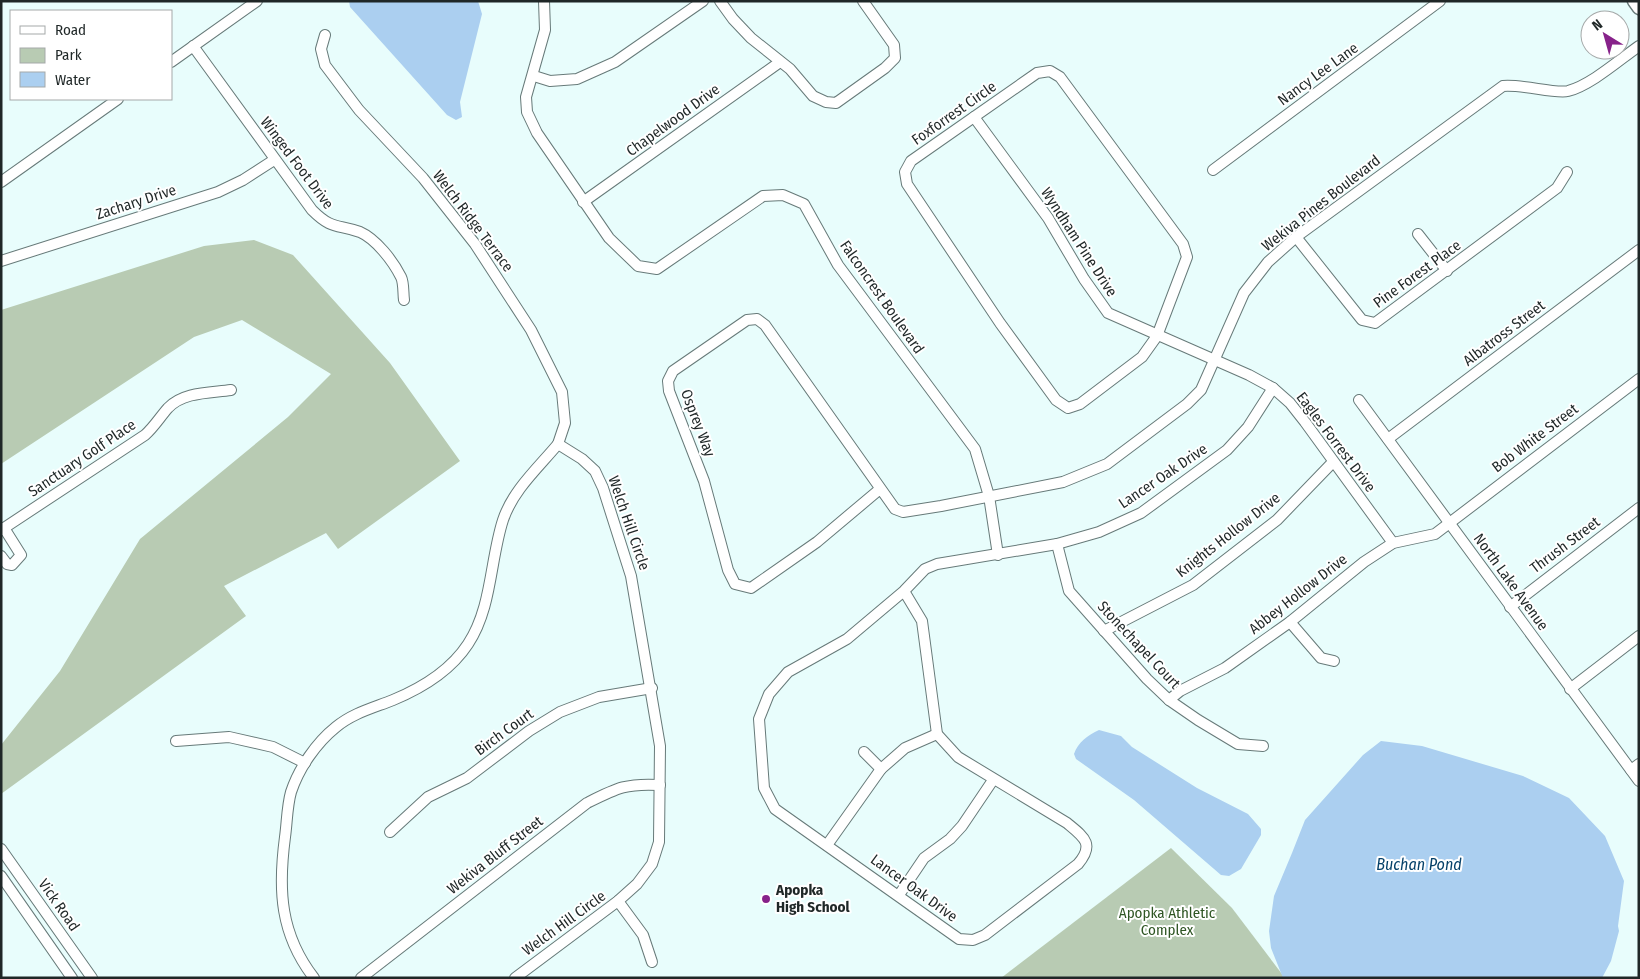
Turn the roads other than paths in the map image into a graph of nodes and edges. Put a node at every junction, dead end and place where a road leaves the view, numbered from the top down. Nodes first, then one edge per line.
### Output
1 (257, 1) edge
2 (544, 1) edge
3 (703, 1) edge
4 (720, 1) edge
5 (863, 1) edge
6 (1440, 1) edge
7 (1634, 1) edge
8 (1639, 8) edge
9 (325, 35) dead end
10 (193, 46) junction
11 (1639, 46) edge
12 (172, 61) edge
13 (780, 62) junction
14 (534, 76) junction
15 (117, 100) edge
16 (974, 117) junction
17 (274, 160) junction
18 (1213, 170) dead end
19 (1567, 172) dead end
20 (1, 182) edge
21 (583, 202) junction
22 (1418, 234) dead end
23 (1296, 237) junction
24 (1639, 250) edge
25 (1, 261) edge
26 (1447, 271) junction
27 (404, 300) dead end
28 (1157, 336) junction
29 (1215, 361) junction
30 (1639, 379) edge
31 (1273, 388) junction
32 (231, 390) dead end
33 (1359, 400) dead end
34 (1388, 439) junction
35 (558, 444) junction
36 (1333, 462) junction
37 (880, 489) junction
38 (989, 496) junction
39 (941, 506) joint
40 (1639, 508) edge
41 (1449, 522) junction
42 (3, 529) edge
43 (1393, 543) junction
44 (1057, 544) junction
45 (998, 555) junction
46 (1, 556) edge
47 (904, 591) junction
48 (1510, 606) junction
49 (1290, 622) junction
50 (1104, 631) junction
51 (1639, 636) edge
52 (1334, 661) dead end
53 (652, 688) junction
54 (1570, 689) junction
55 (1169, 700) junction
56 (937, 734) junction
57 (176, 740) dead end
58 (1263, 746) dead end
59 (864, 752) dead end
60 (305, 763) junction
61 (1635, 767) edge
62 (881, 768) junction
63 (993, 780) junction
64 (1639, 781) edge
65 (660, 785) junction
66 (390, 832) dead end
67 (827, 845) junction
68 (1, 849) edge
69 (1, 876) edge
70 (899, 895) junction
71 (618, 901) junction
72 (652, 962) dead end
73 (72, 978) edge
74 (92, 978) edge
75 (314, 978) edge
76 (361, 978) edge
77 (515, 978) edge

1 - 10 street
2 - 14 street, Falconcrest Boulevard
3 - 14 street
4 - 13 street
5 - 13 street
6 - 18 street, Nancy Lee Lane
7 - 8 main road
9 - 35 street, Welch Ridge Terrace
10 - 12 street
10 - 17 street, Winged Foot Drive
11 - 23 street, Wekiva Pines Boulevard
13 - 21 street, Chapelwood Drive
14 - 21 street, Falconcrest Boulevard
15 - 20 street
16 - 28 street, Wyndham Pine Drive
16 - 28 street, Foxforrest Circle
16 - 28 street, Foxforrest Circle
17 - 25 street, Zachary Drive
17 - 27 street, Winged Foot Drive
19 - 26 street, Pine Forest Place
21 - 38 street, Falconcrest Boulevard
22 - 26 street
23 - 26 street, Pine Forest Place
23 - 29 street, Wekiva Pines Boulevard
24 - 34 street, Albatross Street
28 - 29 street, Wyndham Pine Drive
29 - 31 street, Eagles Forrest Drive
29 - 38 street, Wekiva Pines Boulevard
30 - 41 street, Bob White Street
31 - 36 street, Eagles Forrest Drive
31 - 44 street, Lancer Oak Drive
32 - 42 street, Sanctuary Golf Place
33 - 34 street, North Lake Avenue
34 - 41 street, North Lake Avenue
35 - 53 street, Welch Hill Circle
35 - 60 street
36 - 43 street, Eagles Forrest Drive
36 - 50 street, Knights Hollow Drive
37 - 37 street, Osprey Way
37 - 39 street, Osprey Way
38 - 39 street, Wekiva Pines Boulevard
38 - 45 street, Falconcrest Boulevard
40 - 48 street, Thrush Street
41 - 43 street, Abbey Hollow Drive
41 - 48 street, North Lake Avenue
42 - 46 street
43 - 49 street, Abbey Hollow Drive
44 - 45 street, Lancer Oak Drive
44 - 50 street, Stonechapel Court
45 - 47 street, Lancer Oak Drive
47 - 56 street
47 - 67 street, Lancer Oak Drive
48 - 54 street, North Lake Avenue
49 - 52 street
49 - 55 street, Abbey Hollow Drive
50 - 55 street, Stonechapel Court
51 - 54 street
53 - 65 street, Welch Hill Circle
53 - 66 street, Birch Court
54 - 61 street, North Lake Avenue
55 - 58 street, Stonechapel Court
56 - 62 street
56 - 63 street, Lancer Oak Drive
57 - 60 street
59 - 62 street
60 - 75 street
61 - 64 street, North Lake Avenue
62 - 67 street
63 - 70 street
63 - 70 street, Lancer Oak Drive
65 - 71 street, Welch Hill Circle
65 - 76 street, Wekiva Bluff Street
67 - 70 street, Lancer Oak Drive
68 - 74 street, Vick Road
69 - 73 street, Vick Road
71 - 72 street
71 - 77 street, Welch Hill Circle

